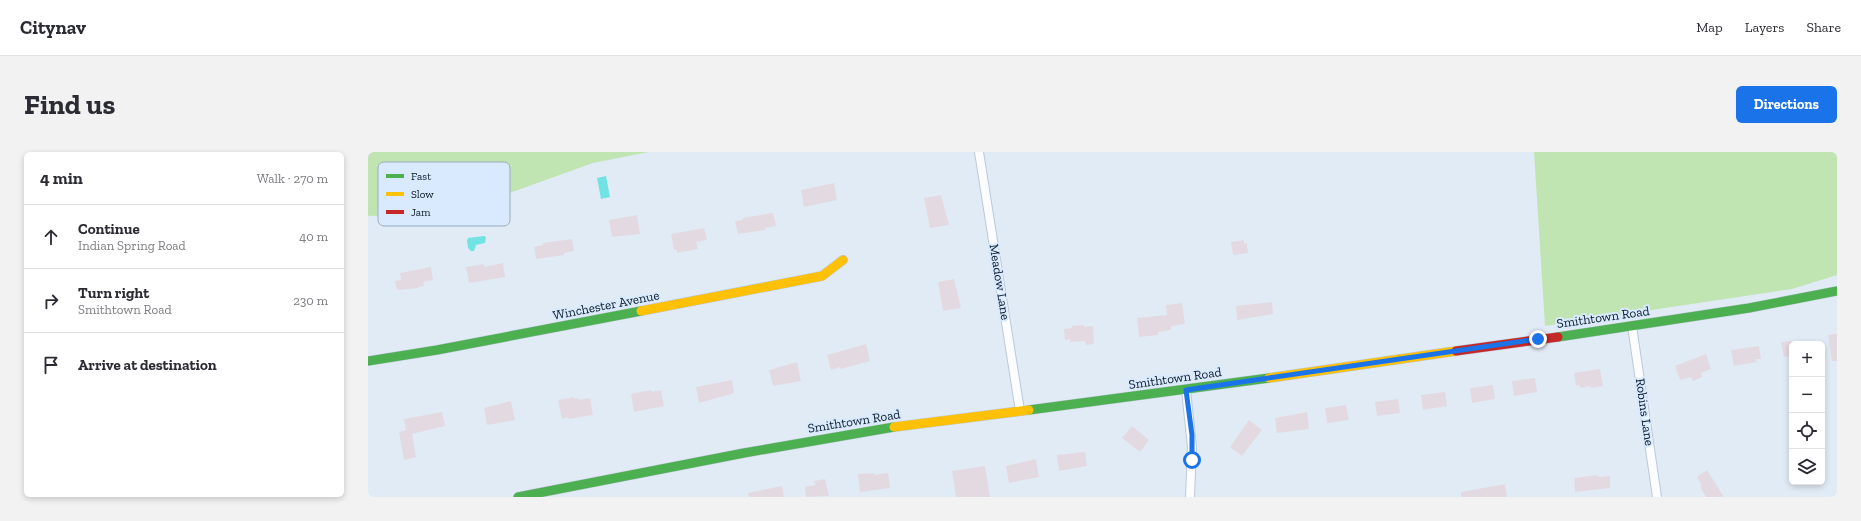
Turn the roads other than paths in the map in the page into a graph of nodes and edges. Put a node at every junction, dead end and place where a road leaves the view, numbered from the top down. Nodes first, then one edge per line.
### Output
1 (979, 152) edge
2 (843, 260) dead end
3 (1837, 291) edge
4 (1632, 326) junction
5 (368, 361) edge
6 (1186, 390) junction
7 (1020, 411) junction
8 (518, 497) edge
9 (1190, 497) edge
10 (1657, 497) edge

1 - 7 street, Meadow Lane
2 - 5 street, Winchester Avenue
3 - 4 street, Smithtown Road
4 - 6 street, Smithtown Road
4 - 10 street, Robins Lane
6 - 7 street, Smithtown Road
6 - 9 street
7 - 8 street, Smithtown Road

